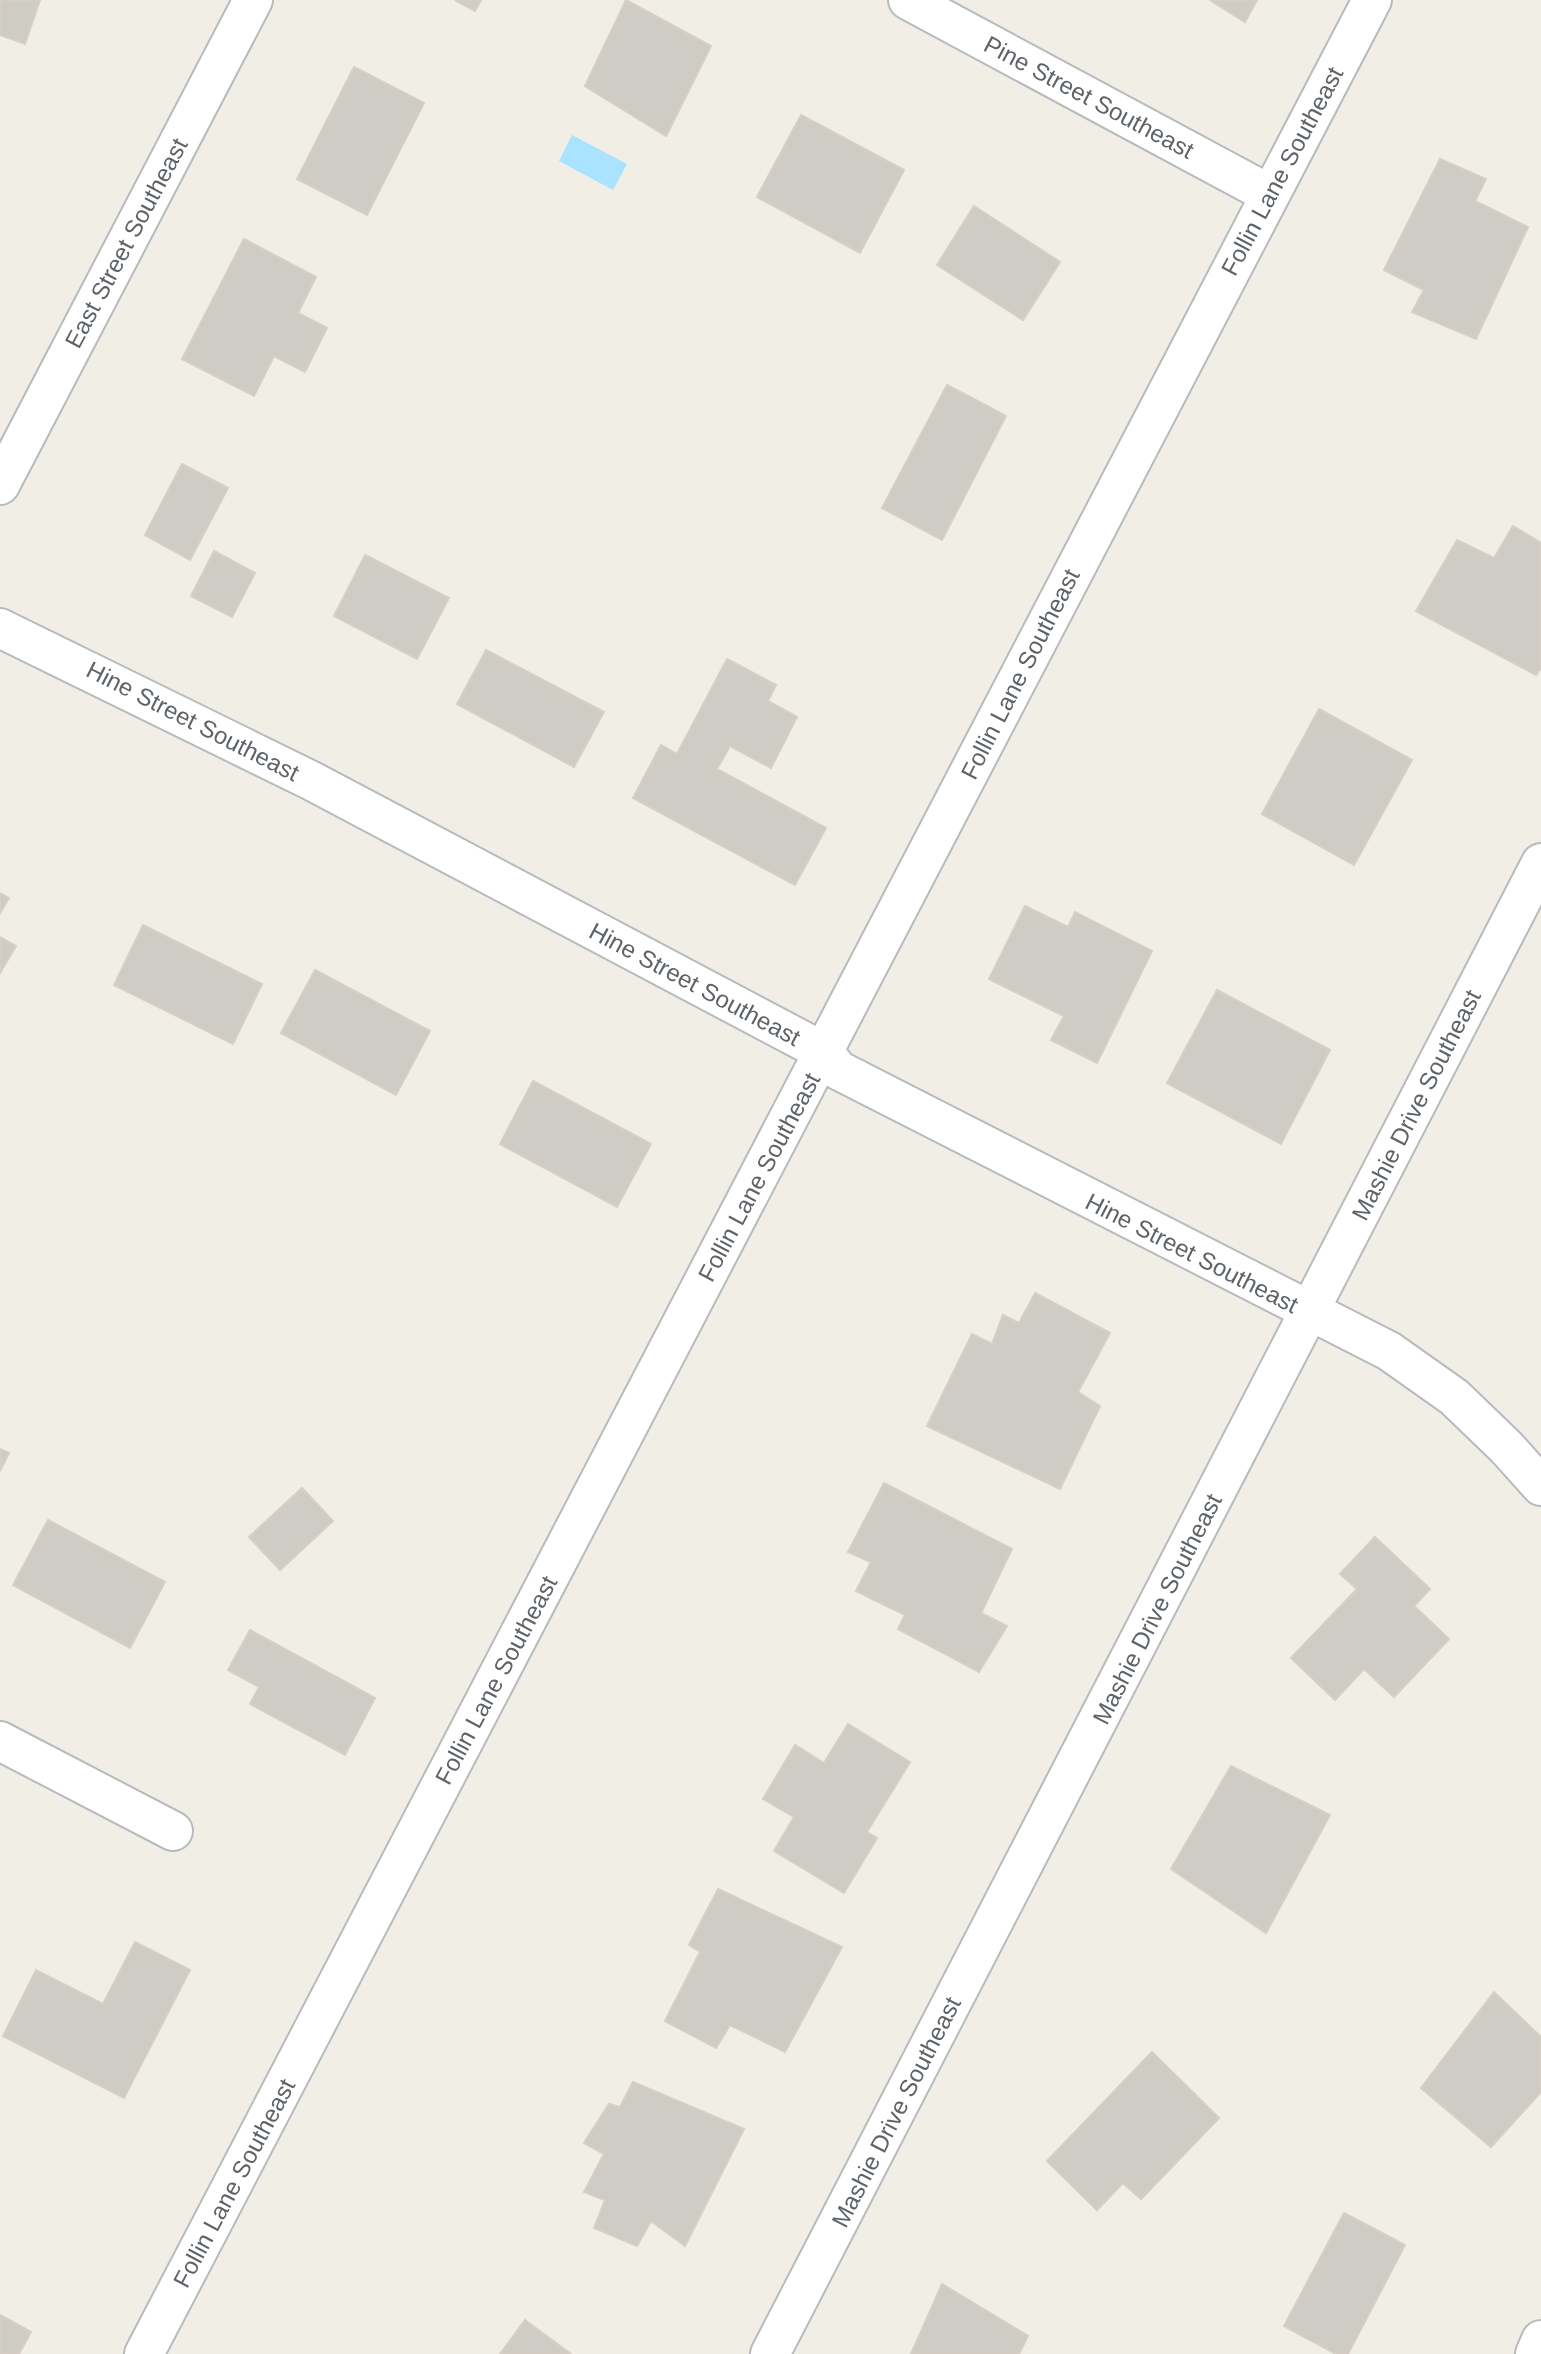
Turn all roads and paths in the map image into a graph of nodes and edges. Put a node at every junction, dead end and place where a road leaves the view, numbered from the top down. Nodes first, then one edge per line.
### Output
1 (253, 0) edge
2 (908, 0) edge
3 (1372, 0) edge
4 (1269, 194) junction
5 (0, 485) edge
6 (0, 628) edge
7 (1541, 863) edge
8 (824, 1052) junction
9 (1311, 1314) junction
10 (1541, 1486) edge
11 (0, 1741) edge
12 (173, 1831) dead end
13 (1541, 2340) edge
14 (144, 2354) edge
15 (770, 2354) edge
16 (1535, 2354) edge

1 - 5 street, East Street Southeast
2 - 4 street, Pine Street Southeast
3 - 4 street, Follin Lane Southeast
4 - 8 street, Follin Lane Southeast
6 - 8 street, Hine Street Southeast
7 - 9 street, Mashie Drive Southeast
8 - 9 street, Hine Street Southeast
8 - 14 street, Follin Lane Southeast
9 - 10 street, Hine Street Southeast
9 - 15 street, Mashie Drive Southeast
11 - 12 street
13 - 16 street

